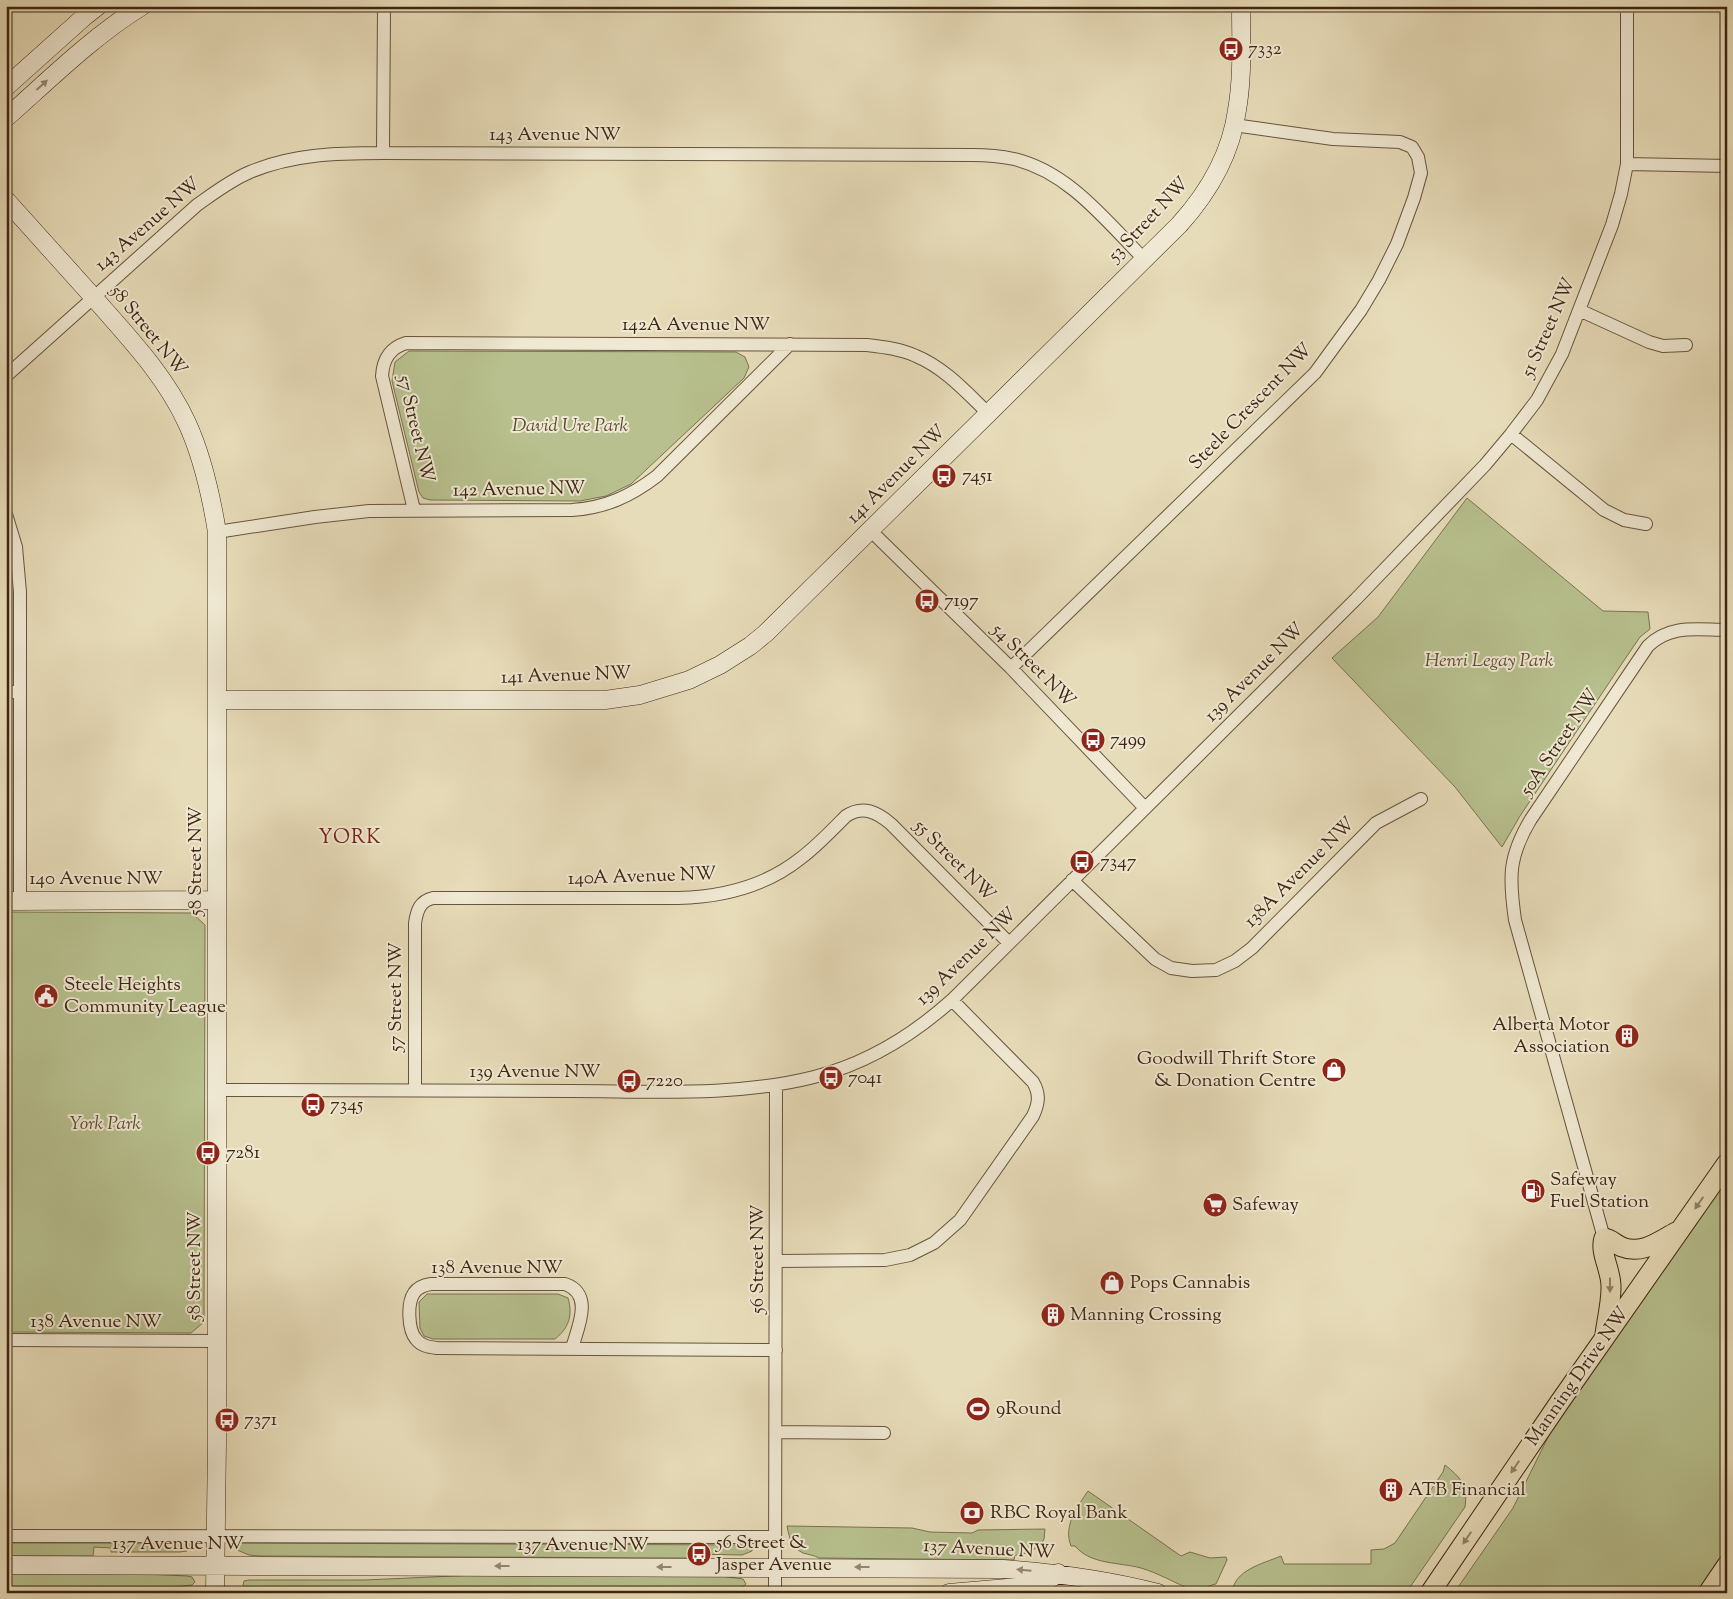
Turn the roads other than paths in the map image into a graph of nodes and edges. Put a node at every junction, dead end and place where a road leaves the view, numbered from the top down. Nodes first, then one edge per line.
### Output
1 (98, 6) edge
2 (142, 6) edge
3 (384, 6) edge
4 (1241, 6) edge
5 (1627, 6) edge
6 (6, 87) edge
7 (6, 118) edge
8 (1234, 125) junction
9 (383, 153) junction
10 (1627, 164) junction
11 (1727, 166) edge
12 (6, 200) edge
13 (1144, 259) junction
14 (94, 298) junction
15 (1579, 310) junction
16 (790, 344) junction
17 (1686, 345) dead end
18 (387, 357) joint
19 (6, 376) edge
20 (989, 414) junction
21 (1511, 434) junction
22 (414, 510) junction
23 (6, 514) edge
24 (1646, 524) dead end
25 (871, 531) junction
26 (217, 532) junction
27 (1356, 599) joint
28 (1727, 630) edge
29 (1011, 668) junction
30 (6, 692) edge
31 (19, 692) junction
32 (218, 700) junction
33 (1420, 798) dead end
34 (1145, 808) junction
35 (868, 810) joint
36 (1072, 880) junction
37 (217, 900) junction
38 (13, 901) edge
39 (422, 904) joint
40 (1009, 943) junction
41 (952, 1000) junction
42 (776, 1085) junction
43 (217, 1090) junction
44 (415, 1090) junction
45 (1727, 1163) edge
46 (1680, 1230) junction
47 (1604, 1238) junction
48 (777, 1260) junction
49 (1605, 1338) junction
50 (6, 1340) edge
51 (216, 1341) junction
52 (572, 1348) junction
53 (776, 1350) junction
54 (776, 1432) junction
55 (884, 1433) dead end
56 (6, 1536) edge
57 (216, 1537) junction
58 (775, 1537) junction
59 (1452, 1561) junction
60 (6, 1565) edge
61 (215, 1565) junction
62 (1727, 1565) edge
63 (775, 1568) junction
64 (1058, 1574) junction
65 (215, 1593) edge
66 (775, 1593) edge
67 (949, 1593) edge
68 (1058, 1593) edge
69 (1158, 1593) edge
70 (1418, 1593) edge
71 (1430, 1593) edge
72 (1708, 1593) edge

1 - 6 street
7 -> 2 street
3 - 9 street
4 - 8 street, 53 Street NW
5 - 10 street, 51 Street NW
8 - 13 street, 53 Street NW
8 - 29 street, Steele Crescent NW
9 - 13 street, 143 Avenue NW
9 - 14 street, 143 Avenue NW
10 - 11 street
10 - 15 street, 51 Street NW
12 - 14 street, 58 Street NW
13 - 20 street, 53 Street NW
14 - 19 street, 143 Avenue NW
14 - 26 street, 58 Street NW
15 - 17 street
15 - 21 street, 51 Street NW
16 - 18 street, 142A Avenue NW
16 - 20 street, 142A Avenue NW
16 - 22 street, 142 Avenue NW
18 - 22 street, 57 Street NW
20 - 25 street, 141 Avenue NW
21 - 24 street
21 - 27 street, 51 Street NW
22 - 26 street, 142 Avenue NW
23 - 31 street
25 - 29 street, 54 Street NW
25 - 32 street, 141 Avenue NW
26 - 32 street, 58 Street NW
27 - 34 street, 139 Avenue NW
28 - 47 street, 50A Street NW
29 - 34 street, 54 Street NW
30 - 31 street
31 - 38 street
32 - 37 street, 58 Street NW
33 - 36 street, 138A Avenue NW
34 - 36 street, 139 Avenue NW
35 - 39 street, 140A Avenue NW
35 - 40 street, 55 Street NW
36 - 40 street, 139 Avenue NW
37 - 38 street, 140 Avenue NW
37 - 43 street, 58 Street NW
39 - 44 street, 57 Street NW
40 - 41 street, 139 Avenue NW
41 - 42 street, 139 Avenue NW
41 - 48 street
42 - 44 street, 139 Avenue NW
42 - 48 street, 56 Street NW
43 - 44 street, 139 Avenue NW
43 - 51 street, 58 Street NW
45 -> 46 main road, Manning Drive NW
46 - 47 main road
46 - 49 main road, Manning Drive NW
47 -> 49 main road
48 - 53 street, 56 Street NW
49 -> 59 main road, Manning Drive NW
50 - 51 street, 138 Avenue NW
51 - 57 street, 58 Street NW
52 - 52 street, 138 Avenue NW
52 - 53 street, 138 Avenue NW
53 - 54 street, 56 Street NW
54 - 55 street
54 - 58 street, 56 Street NW
56 - 57 street, 137 Avenue NW
57 - 58 street, 137 Avenue NW
57 - 61 street, 58 Street NW
58 - 63 street, 56 Street NW
59 - 70 main road
59 - 71 main road, Manning Drive NW
60 - 61 street, 137 Avenue NW
63 -> 61 street, 137 Avenue NW
61 - 65 street, 58 Street NW
62 - 72 main road
64 -> 63 street, 137 Avenue NW
63 - 66 street, 56 Street NW
64 - 67 street
64 - 68 street
64 - 69 street, 137 Avenue NW

